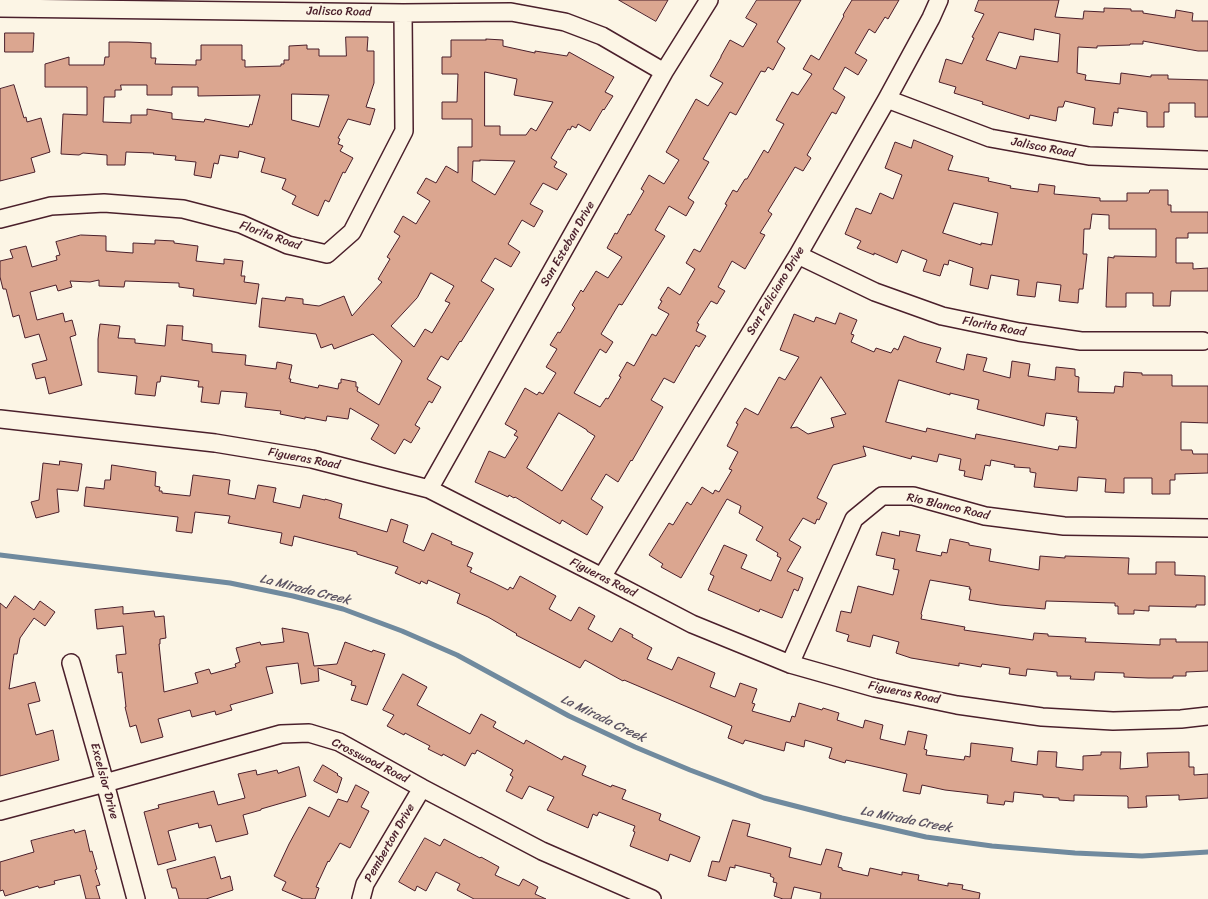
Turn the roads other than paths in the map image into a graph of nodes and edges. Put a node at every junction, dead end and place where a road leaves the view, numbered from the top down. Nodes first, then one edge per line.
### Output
1 (709, 0) edge
2 (939, 0) edge
3 (0, 8) edge
4 (403, 13) junction
5 (664, 72) junction
6 (887, 99) junction
7 (1207, 160) dead end
8 (0, 219) edge
9 (798, 255) junction
10 (1203, 341) dead end
11 (0, 417) edge
12 (429, 489) junction
13 (1208, 528) edge
14 (602, 576) junction
15 (71, 664) dead end
16 (790, 664) junction
17 (1208, 716) edge
18 (105, 783) junction
19 (422, 788) junction
20 (0, 810) edge
21 (136, 899) edge
22 (361, 899) edge
23 (652, 899) edge

1 - 5 street, San Esteban Drive
2 - 6 street, San Feliciano Drive
3 - 4 street, Jalisco Road
4 - 5 street, Jalisco Road
4 - 8 street, Florita Road
5 - 12 street, San Esteban Drive
6 - 7 street, Jalisco Road
6 - 9 street, San Feliciano Drive
9 - 10 street, Florita Road
9 - 14 street, San Feliciano Drive
11 - 12 street, Figueras Road
12 - 14 street, Figueras Road
13 - 16 street, Rio Blanco Road
14 - 16 street, Figueras Road
15 - 18 street, Excelsior Drive
16 - 17 street, Figueras Road
18 - 19 street, Crosswood Road
18 - 20 street, Crosswood Road
18 - 21 street, Excelsior Drive
19 - 22 street, Pemberton Drive
19 - 23 street, Crosswood Road

